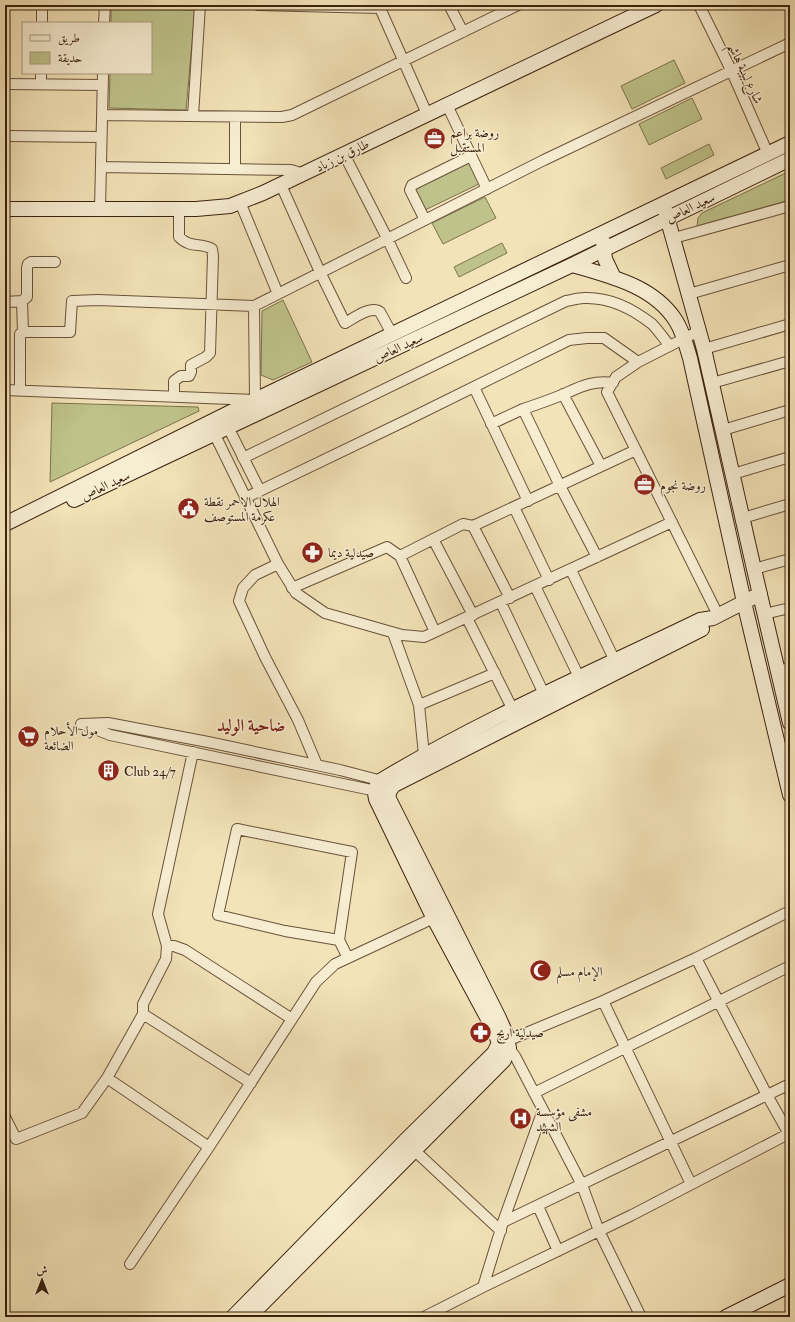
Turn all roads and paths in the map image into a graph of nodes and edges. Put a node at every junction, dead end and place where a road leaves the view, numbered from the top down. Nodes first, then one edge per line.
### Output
1 (42, 5) edge
2 (104, 5) edge
3 (200, 5) edge
4 (258, 5) edge
5 (449, 5) edge
6 (518, 5) edge
7 (699, 5) edge
8 (380, 7) edge
9 (648, 7) edge
10 (42, 22) edge
11 (104, 22) edge
12 (463, 32) junction
13 (790, 43) edge
14 (403, 60) junction
15 (732, 72) junction
16 (41, 74) edge
17 (103, 74) edge
18 (5, 84) edge
19 (41, 84) junction
20 (103, 85) junction
21 (447, 105) junction
22 (427, 114) junction
23 (102, 115) junction
24 (193, 116) junction
25 (235, 117) junction
26 (5, 136) edge
27 (101, 137) junction
28 (790, 143) edge
29 (344, 154) junction
30 (768, 154) junction
31 (471, 156) junction
32 (790, 159) edge
33 (101, 167) junction
34 (235, 170) junction
35 (304, 174) junction
36 (281, 185) junction
37 (486, 189) junction
38 (240, 202) junction
39 (664, 204) junction
40 (790, 206) edge
41 (5, 209) edge
42 (100, 209) junction
43 (179, 209) junction
44 (668, 218) junction
45 (425, 220) junction
46 (603, 234) junction
47 (387, 238) junction
48 (674, 238) junction
49 (603, 250) junction
50 (55, 262) dead end
51 (572, 265) junction
52 (790, 265) edge
53 (320, 272) junction
54 (406, 278) dead end
55 (614, 278) junction
56 (278, 294) junction
57 (689, 294) junction
58 (5, 302) edge
59 (22, 302) junction
60 (210, 304) junction
61 (254, 306) junction
62 (790, 324) edge
63 (23, 332) junction
64 (699, 332) junction
65 (392, 334) junction
66 (684, 338) junction
67 (670, 346) junction
68 (704, 349) junction
69 (790, 361) edge
70 (638, 362) junction
71 (613, 383) junction
72 (712, 383) junction
73 (474, 388) junction
74 (5, 390) edge
75 (20, 390) junction
76 (563, 394) junction
77 (174, 397) junction
78 (255, 400) junction
79 (523, 409) junction
80 (790, 410) edge
81 (491, 424) junction
82 (228, 427) junction
83 (723, 430) junction
84 (214, 433) junction
85 (636, 450) junction
86 (790, 457) edge
87 (243, 458) junction
88 (601, 466) junction
89 (733, 474) junction
90 (560, 486) junction
91 (260, 491) junction
92 (245, 498) junction
93 (528, 501) junction
94 (790, 504) edge
95 (514, 507) junction
96 (742, 518) junction
97 (672, 522) junction
98 (5, 524) edge
99 (473, 526) junction
100 (5, 533) edge
101 (433, 539) junction
102 (400, 556) junction
103 (598, 557) junction
104 (790, 559) edge
105 (278, 564) junction
106 (754, 569) junction
107 (571, 570) junction
108 (549, 580) junction
109 (535, 586) junction
110 (292, 588) junction
111 (760, 594) junction
112 (510, 598) junction
113 (501, 602) junction
114 (744, 602) junction
115 (790, 608) edge
116 (764, 614) junction
117 (470, 616) junction
118 (716, 616) junction
119 (394, 632) junction
120 (435, 632) junction
121 (615, 661) junction
122 (784, 669) edge
123 (495, 673) junction
124 (579, 677) junction
125 (544, 694) junction
126 (419, 705) junction
127 (513, 710) junction
128 (790, 722) edge
129 (193, 752) junction
130 (424, 754) junction
131 (317, 765) junction
132 (377, 786) junction
133 (391, 790) junction
134 (790, 795) edge
135 (790, 911) edge
136 (439, 915) junction
137 (339, 940) junction
138 (167, 946) junction
139 (348, 958) junction
140 (696, 958) junction
141 (790, 966) edge
142 (719, 1000) junction
143 (604, 1001) junction
144 (142, 1014) junction
145 (292, 1019) junction
146 (505, 1044) junction
147 (626, 1047) junction
148 (107, 1078) junction
149 (251, 1083) junction
150 (790, 1084) edge
151 (534, 1093) junction
152 (767, 1095) junction
153 (543, 1110) junction
154 (5, 1117) edge
155 (789, 1134) edge
156 (672, 1142) junction
157 (209, 1147) junction
158 (414, 1150) junction
159 (692, 1184) junction
160 (582, 1185) junction
161 (538, 1206) junction
162 (502, 1227) junction
163 (599, 1231) junction
164 (558, 1251) junction
165 (130, 1264) dead end
166 (790, 1285) edge
167 (483, 1287) junction
168 (233, 1317) edge
169 (249, 1317) edge
170 (424, 1317) edge
171 (641, 1317) edge
172 (726, 1317) edge

1 - 10 street
2 - 11 street
3 - 24 street
4 - 8 street
5 - 12 street
6 - 12 street
7 - 15 street, شارع لبيبة هاشم
8 - 14 street
9 - 21 street, طارق بن زياد
12 - 14 street
13 - 15 street
14 - 22 street
14 - 25 street
15 - 30 street, شارع لبيبة هاشم
15 - 37 street
16 - 19 street
17 - 20 street
18 - 19 street
19 - 20 street
20 - 23 street
21 - 22 street, طارق بن زياد
21 - 31 street
22 - 29 street, طارق بن زياد
23 - 24 street
23 - 27 street
24 - 25 street
25 - 34 street
26 - 27 street
27 - 33 street
28 - 30 street
29 - 35 street, طارق بن زياد
29 - 47 street
30 - 39 street
31 - 37 street
31 - 45 street
32 - 44 street, سعيد العاص
33 - 34 street
33 - 42 street
34 - 35 street
35 - 36 street, طارق بن زياد
36 - 38 street, طارق بن زياد
36 - 53 street
37 - 45 street
38 - 43 street, طارق بن زياد
38 - 56 street
39 - 44 street
39 - 46 street
40 - 48 street
41 - 42 street, طارق بن زياد
42 - 43 street, طارق بن زياد
43 - 60 street
44 - 48 street
44 - 49 street, سعيد العاص
45 - 47 street
46 - 49 street
46 - 65 street
47 - 53 street
47 - 54 street
48 - 57 street
49 - 51 street, سعيد العاص
49 - 55 street
50 - 59 street
51 - 55 street
51 - 82 street, سعيد العاص
52 - 57 street
53 - 56 street
53 - 65 street
55 - 66 street
56 - 61 street
57 - 64 street
58 - 59 street
59 - 63 street
60 - 61 street
60 - 63 street
60 - 77 street
61 - 78 street
62 - 68 street
63 - 75 street
64 - 66 street
64 - 68 street
65 - 78 street
66 - 67 street
66 - 114 street
67 - 70 street
67 - 87 street
68 - 72 street
69 - 72 street
70 - 71 street
70 - 73 street
71 - 76 street
71 - 85 street
72 - 83 street
73 - 81 street
73 - 91 street
74 - 75 street
75 - 77 street
76 - 79 street
76 - 88 street
77 - 78 street
78 - 98 street
79 - 81 street
79 - 90 street
80 - 83 street
81 - 93 street
82 - 84 street, سعيد العاص
82 - 87 street
83 - 89 street
84 - 92 street
84 - 100 street, سعيد العاص
85 - 88 street
85 - 97 street
86 - 89 street
87 - 91 street
88 - 90 street
89 - 96 street
90 - 93 street
90 - 103 street
91 - 92 street
92 - 105 street
93 - 95 street
94 - 96 street
95 - 99 street
95 - 108 street
96 - 106 street
97 - 103 street
97 - 118 street
99 - 101 street
99 - 112 street
101 - 102 street
101 - 117 street
102 - 110 street
102 - 120 street
103 - 107 street
104 - 106 street
105 - 110 street
105 - 131 street
106 - 111 street
107 - 108 street
107 - 121 street
108 - 109 street
109 - 112 street
109 - 124 street
110 - 119 street
111 - 114 street
111 - 116 street
112 - 113 street
113 - 117 street
113 - 125 street
114 - 118 street
114 - 134 street
115 - 116 street
116 - 122 street
117 - 120 street
117 - 123 street
118 - 121 street
118 - 133 street
119 - 120 street
119 - 126 street
121 - 124 street
122 - 128 street
123 - 126 street
123 - 127 street
124 - 125 street
125 - 127 street
126 - 130 street
127 - 130 street
129 - 131 street
129 - 132 street
129 - 138 street
130 - 132 street
131 - 132 street
132 - 133 street
132 - 136 street
133 - 136 street
135 - 140 street
136 - 139 street
136 - 146 street
137 - 137 street
137 - 139 street
138 - 144 street
138 - 145 street
139 - 145 street
140 - 142 street
140 - 143 street
141 - 142 street
142 - 147 street
142 - 152 street
143 - 146 street
143 - 147 street
144 - 148 street
144 - 149 street
145 - 149 street
146 - 151 street
146 - 158 street
146 - 168 street
147 - 151 street
147 - 156 street
148 - 154 street
148 - 157 street
149 - 157 street
150 - 152 street
151 - 153 street
152 - 155 street
152 - 156 street
153 - 160 street
153 - 162 street
155 - 159 street
156 - 159 street
156 - 160 street
157 - 165 street
158 - 162 street
158 - 169 street
159 - 163 street
160 - 161 street
160 - 163 street
161 - 162 street
161 - 164 street
162 - 167 street
163 - 164 street
163 - 171 street
164 - 167 street
166 - 172 street
167 - 170 street

